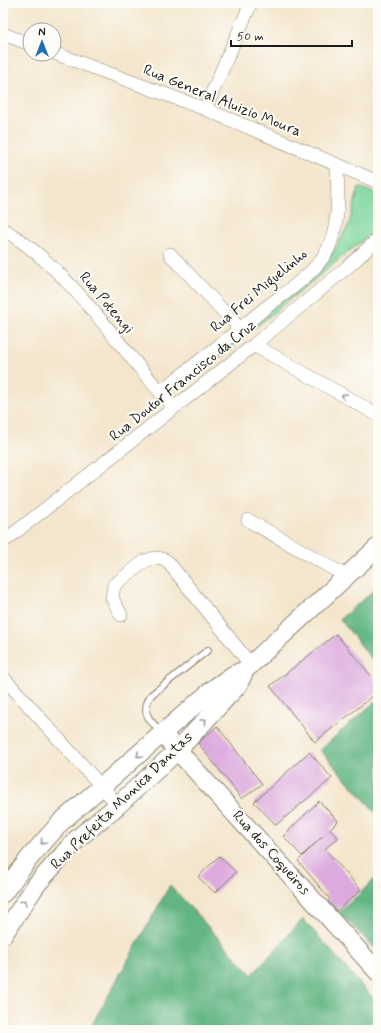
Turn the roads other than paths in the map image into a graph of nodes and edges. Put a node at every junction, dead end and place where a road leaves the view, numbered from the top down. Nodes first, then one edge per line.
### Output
1 (251, 3) edge
2 (3, 34) edge
3 (22, 41) edge
4 (62, 56) edge
5 (205, 109) junction
6 (337, 166) junction
7 (378, 182) edge
8 (3, 229) edge
9 (378, 239) edge
10 (170, 254) dead end
11 (240, 329) junction
12 (254, 345) junction
13 (160, 392) junction
14 (174, 408) junction
15 (378, 415) edge
16 (248, 520) dead end
17 (3, 542) edge
18 (378, 547) edge
19 (346, 576) junction
20 (121, 615) dead end
21 (208, 650) dead end
22 (248, 668) junction
23 (3, 676) edge
24 (163, 734) junction
25 (178, 750) junction
26 (103, 787) junction
27 (118, 805) junction
28 (3, 893) edge
29 (3, 935) edge
30 (378, 972) edge

1 - 5 street
2 - 3 street
4 - 5 street, Rua General Aluizio Moura
5 - 6 street, Rua General Aluizio Moura
6 - 7 street, Rua General Aluizio Moura
6 - 11 street, Rua Frei Miguelinho
8 - 13 street, Rua Potengi
9 - 12 street, Rua Doutor Francisco da Cruz
10 - 11 street
11 - 13 street, Rua Frei Miguelinho
12 - 14 street, Rua Doutor Francisco da Cruz
15 -> 12 street
13 - 14 street, Rua Potengi
14 - 17 street, Rua Doutor Francisco da Cruz
16 - 19 street
18 - 19 main road, Rua Prefeita Monica Dantas
19 - 22 main road, Rua Prefeita Monica Dantas
20 - 22 street
21 - 24 lane
22 - 24 main road, Rua Prefeita Monica Dantas
25 -> 22 main road, Rua Prefeita Monica Dantas
23 - 26 street
24 - 25 main road, Rua dos Coqueiros
24 -> 26 main road, Rua Prefeita Monica Dantas
25 - 27 main road, Rua Prefeita Monica Dantas
25 - 30 main road, Rua dos Coqueiros
26 - 27 street
26 -> 28 main road, Rua Prefeita Monica Dantas
29 -> 27 main road, Rua Prefeita Monica Dantas

